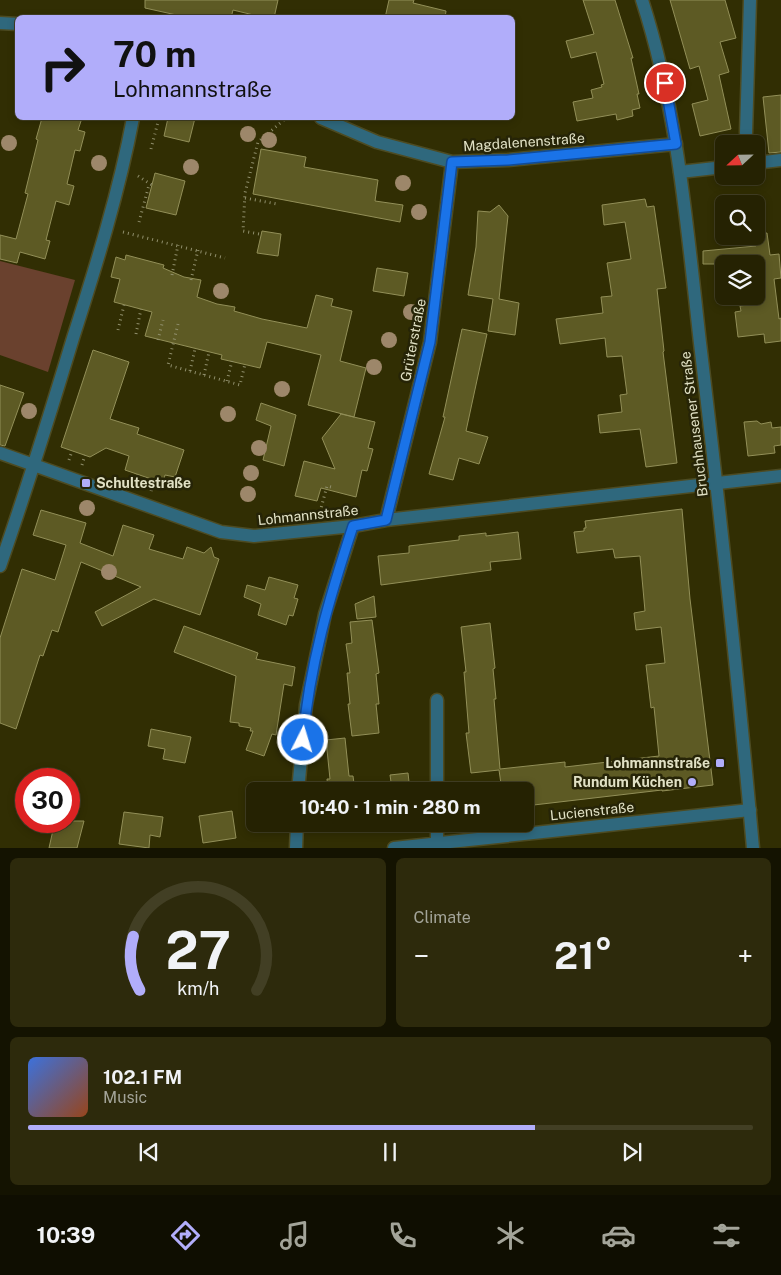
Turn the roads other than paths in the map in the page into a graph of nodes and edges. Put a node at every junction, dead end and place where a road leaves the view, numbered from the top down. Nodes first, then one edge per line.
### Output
1 (642, 0) edge
2 (750, 0) edge
3 (0, 23) edge
4 (15, 24) edge
5 (133, 120) edge
6 (326, 120) edge
7 (746, 133) dead end
8 (676, 144) junction
9 (781, 160) edge
10 (452, 162) junction
11 (765, 162) edge
12 (715, 168) edge
13 (680, 172) junction
14 (0, 453) edge
15 (34, 465) junction
16 (781, 476) edge
17 (717, 483) junction
18 (386, 520) junction
19 (353, 526) junction
20 (0, 566) edge
21 (437, 700) dead end
22 (299, 782) edge
23 (437, 782) edge
24 (750, 810) junction
25 (297, 832) edge
26 (437, 832) edge
27 (437, 843) junction
28 (296, 848) edge
29 (394, 848) edge
30 (753, 848) edge

1 - 8 street, Bruchhausener Straße
2 - 7 street
3 - 4 street
5 - 15 street
6 - 10 street, Magdalenenstraße
8 - 10 street, Magdalenenstraße
8 - 13 street, Bruchhausener Straße
9 - 11 street
10 - 18 street, Grüterstraße
12 - 13 street
13 - 17 street, Bruchhausener Straße
14 - 15 street, Lohmannstraße
15 - 19 street, Lohmannstraße
15 - 20 street
16 - 17 street, Lohmannstraße
17 - 18 street, Lohmannstraße
17 - 24 street, Bruchhausener Straße
18 - 19 street, Lohmannstraße
19 - 22 street
21 - 23 street
24 - 27 street, Lucienstraße
24 - 30 street, Bruchhausener Straße
25 - 28 street
26 - 27 street
27 - 29 street, Lucienstraße

